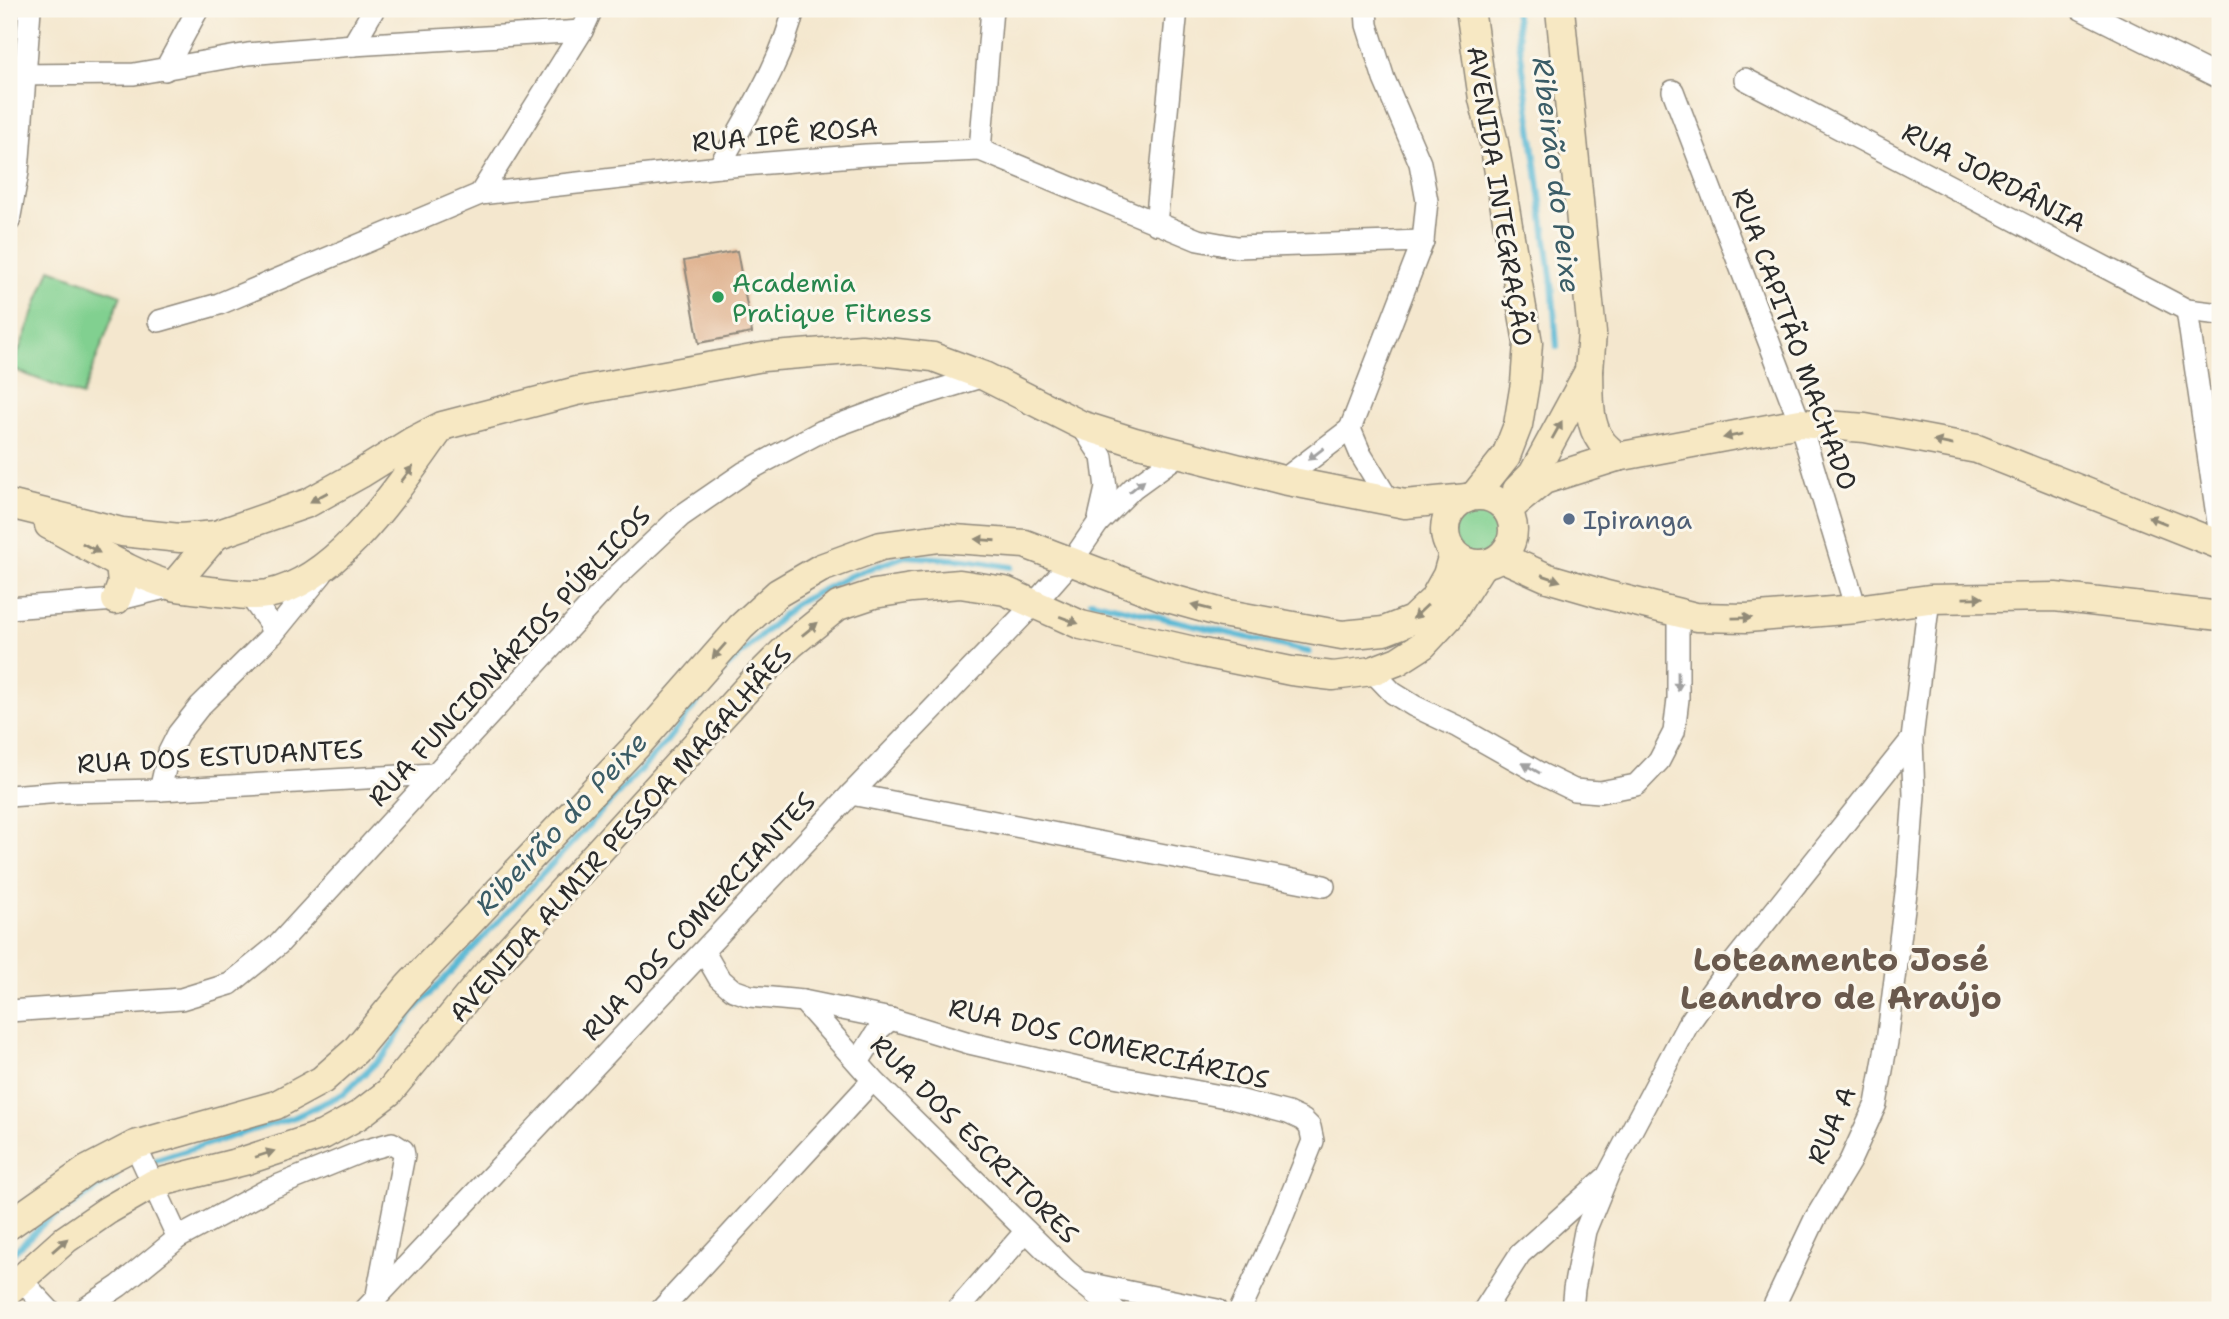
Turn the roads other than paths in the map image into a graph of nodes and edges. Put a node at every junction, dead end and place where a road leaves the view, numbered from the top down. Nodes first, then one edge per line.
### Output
1 (30, 9) edge
2 (198, 9) edge
3 (374, 9) edge
4 (592, 9) edge
5 (794, 9) edge
6 (992, 9) edge
7 (1177, 9) edge
8 (1366, 9) edge
9 (1470, 9) edge
10 (1560, 9) edge
11 (2081, 9) edge
12 (582, 30) junction
13 (353, 45) junction
14 (165, 70) junction
15 (17, 75) edge
16 (2220, 78) edge
17 (1745, 79) dead end
18 (1673, 91) dead end
19 (980, 150) junction
20 (719, 167) junction
21 (480, 194) junction
22 (9, 221) edge
23 (1156, 224) junction
24 (1423, 241) junction
25 (2187, 310) junction
26 (2220, 314) edge
27 (159, 321) dead end
28 (1589, 371) junction
29 (984, 376) junction
30 (1800, 423) junction
31 (1081, 425) junction
32 (442, 426) junction
33 (1350, 429) junction
34 (1180, 454) junction
35 (1617, 457) junction
36 (360, 474) junction
37 (1283, 480) junction
38 (1471, 497) junction
39 (1397, 503) junction
40 (9, 505) edge
41 (1504, 507) junction
42 (379, 511) junction
43 (1098, 523) junction
44 (216, 535) junction
45 (2220, 536) edge
46 (1449, 544) junction
47 (2220, 545) edge
48 (1072, 561) junction
49 (1492, 561) junction
50 (332, 562) junction
51 (120, 564) junction
52 (173, 586) junction
53 (250, 596) junction
54 (1929, 599) junction
55 (116, 600) junction
56 (1034, 604) junction
57 (9, 608) edge
58 (1856, 609) junction
59 (1678, 613) junction
60 (2220, 617) edge
61 (273, 634) junction
62 (1372, 671) junction
63 (1912, 739) junction
64 (434, 774) junction
65 (160, 789) junction
66 (851, 794) junction
67 (9, 796) edge
68 (1324, 886) dead end
69 (704, 952) junction
70 (803, 1001) junction
71 (9, 1011) edge
72 (891, 1019) junction
73 (858, 1062) junction
74 (873, 1080) junction
75 (135, 1145) junction
76 (1608, 1175) junction
77 (153, 1184) junction
78 (9, 1225) edge
79 (1026, 1231) junction
80 (178, 1238) junction
81 (1081, 1282) junction
82 (15, 1285) edge
83 (371, 1304) edge
84 (49, 1310) edge
85 (83, 1310) edge
86 (661, 1310) edge
87 (957, 1310) edge
88 (1115, 1310) edge
89 (1217, 1310) edge
90 (1240, 1310) edge
91 (1484, 1310) edge
92 (1572, 1310) edge
93 (1772, 1310) edge

1 - 15 street
2 - 14 street
3 - 13 street
4 - 12 street
5 - 20 street
6 - 19 street
7 - 23 street
8 - 24 street
9 - 38 street, AVENIDA INTEGRAÇÃO
10 - 28 street
11 - 16 street
12 - 13 street
12 - 21 street
13 - 14 street
14 - 15 street
15 - 22 street
17 - 25 street, RUA JORDÂNIA
18 - 30 street, RUA CAPITÃO MACHADO
19 - 20 street, RUA IPÊ ROSA
19 - 23 street, RUA IPÊ ROSA
20 - 21 street, RUA IPÊ ROSA
21 - 27 street, RUA IPÊ ROSA
23 - 24 street, RUA IPÊ ROSA
24 - 33 street
25 - 26 street, RUA JORDÂNIA
25 - 45 street
28 - 35 street
41 -> 28 street
29 - 31 street
29 - 32 street
29 - 64 street, RUA FUNCIONÁRIOS PÚBLICOS
30 -> 35 street
47 -> 30 street
30 - 58 street, RUA CAPITÃO MACHADO
31 - 34 street
31 - 43 street
32 - 36 street
42 -> 32 street
33 -> 37 street
33 - 39 street
34 - 37 street
43 -> 34 street
35 - 41 street
36 - 42 street
36 -> 44 street
37 - 39 street
38 - 39 street
38 - 41 street
38 - 46 street
39 - 46 street
40 - 44 street
40 -> 51 street
41 - 49 street
42 - 50 street
43 - 48 street, RUA DOS COMERCIANTES
44 - 52 street
46 -> 48 street, AVENIDA ALMIR PESSOA MAGALHÃES
46 - 49 street
48 - 56 street, RUA DOS COMERCIANTES
48 -> 75 street, AVENIDA ALMIR PESSOA MAGALHÃES
49 -> 59 street
49 - 62 street, AVENIDA ALMIR PESSOA MAGALHÃES
50 - 53 street
50 - 61 street
51 - 52 street
51 - 55 street
52 - 53 street
52 - 55 street
53 - 61 street
54 - 58 street
54 -> 60 street
54 - 63 street, RUA A
55 - 57 street
56 -> 62 street, AVENIDA ALMIR PESSOA MAGALHÃES
56 - 66 street, RUA DOS COMERCIANTES
77 -> 56 street, AVENIDA ALMIR PESSOA MAGALHÃES
59 -> 58 street
59 -> 62 street
61 - 65 street
63 - 76 street
63 - 93 street, RUA A
64 - 65 street, RUA DOS ESTUDANTES
64 - 71 street, RUA FUNCIONÁRIOS PÚBLICOS
65 - 67 street, RUA DOS ESTUDANTES
66 - 68 street
66 - 69 street, RUA DOS COMERCIANTES
69 - 70 street, RUA DOS COMERCIÁRIOS
69 - 83 street, RUA DOS COMERCIANTES
70 - 72 street, RUA DOS COMERCIÁRIOS
70 - 73 street, RUA DOS ESCRITORES
72 - 73 street
72 - 90 street, RUA DOS COMERCIÁRIOS
73 - 74 street, RUA DOS ESCRITORES
74 - 79 street, RUA DOS ESCRITORES
74 - 86 street
75 - 77 street
75 - 78 street, AVENIDA ALMIR PESSOA MAGALHÃES
76 - 91 street
76 - 92 street
77 - 80 street
82 -> 77 street, AVENIDA ALMIR PESSOA MAGALHÃES
79 - 81 street, RUA DOS ESCRITORES
79 - 87 street
80 - 83 street
80 - 85 street
81 - 88 street, RUA DOS ESCRITORES
81 - 89 street
82 - 84 street

